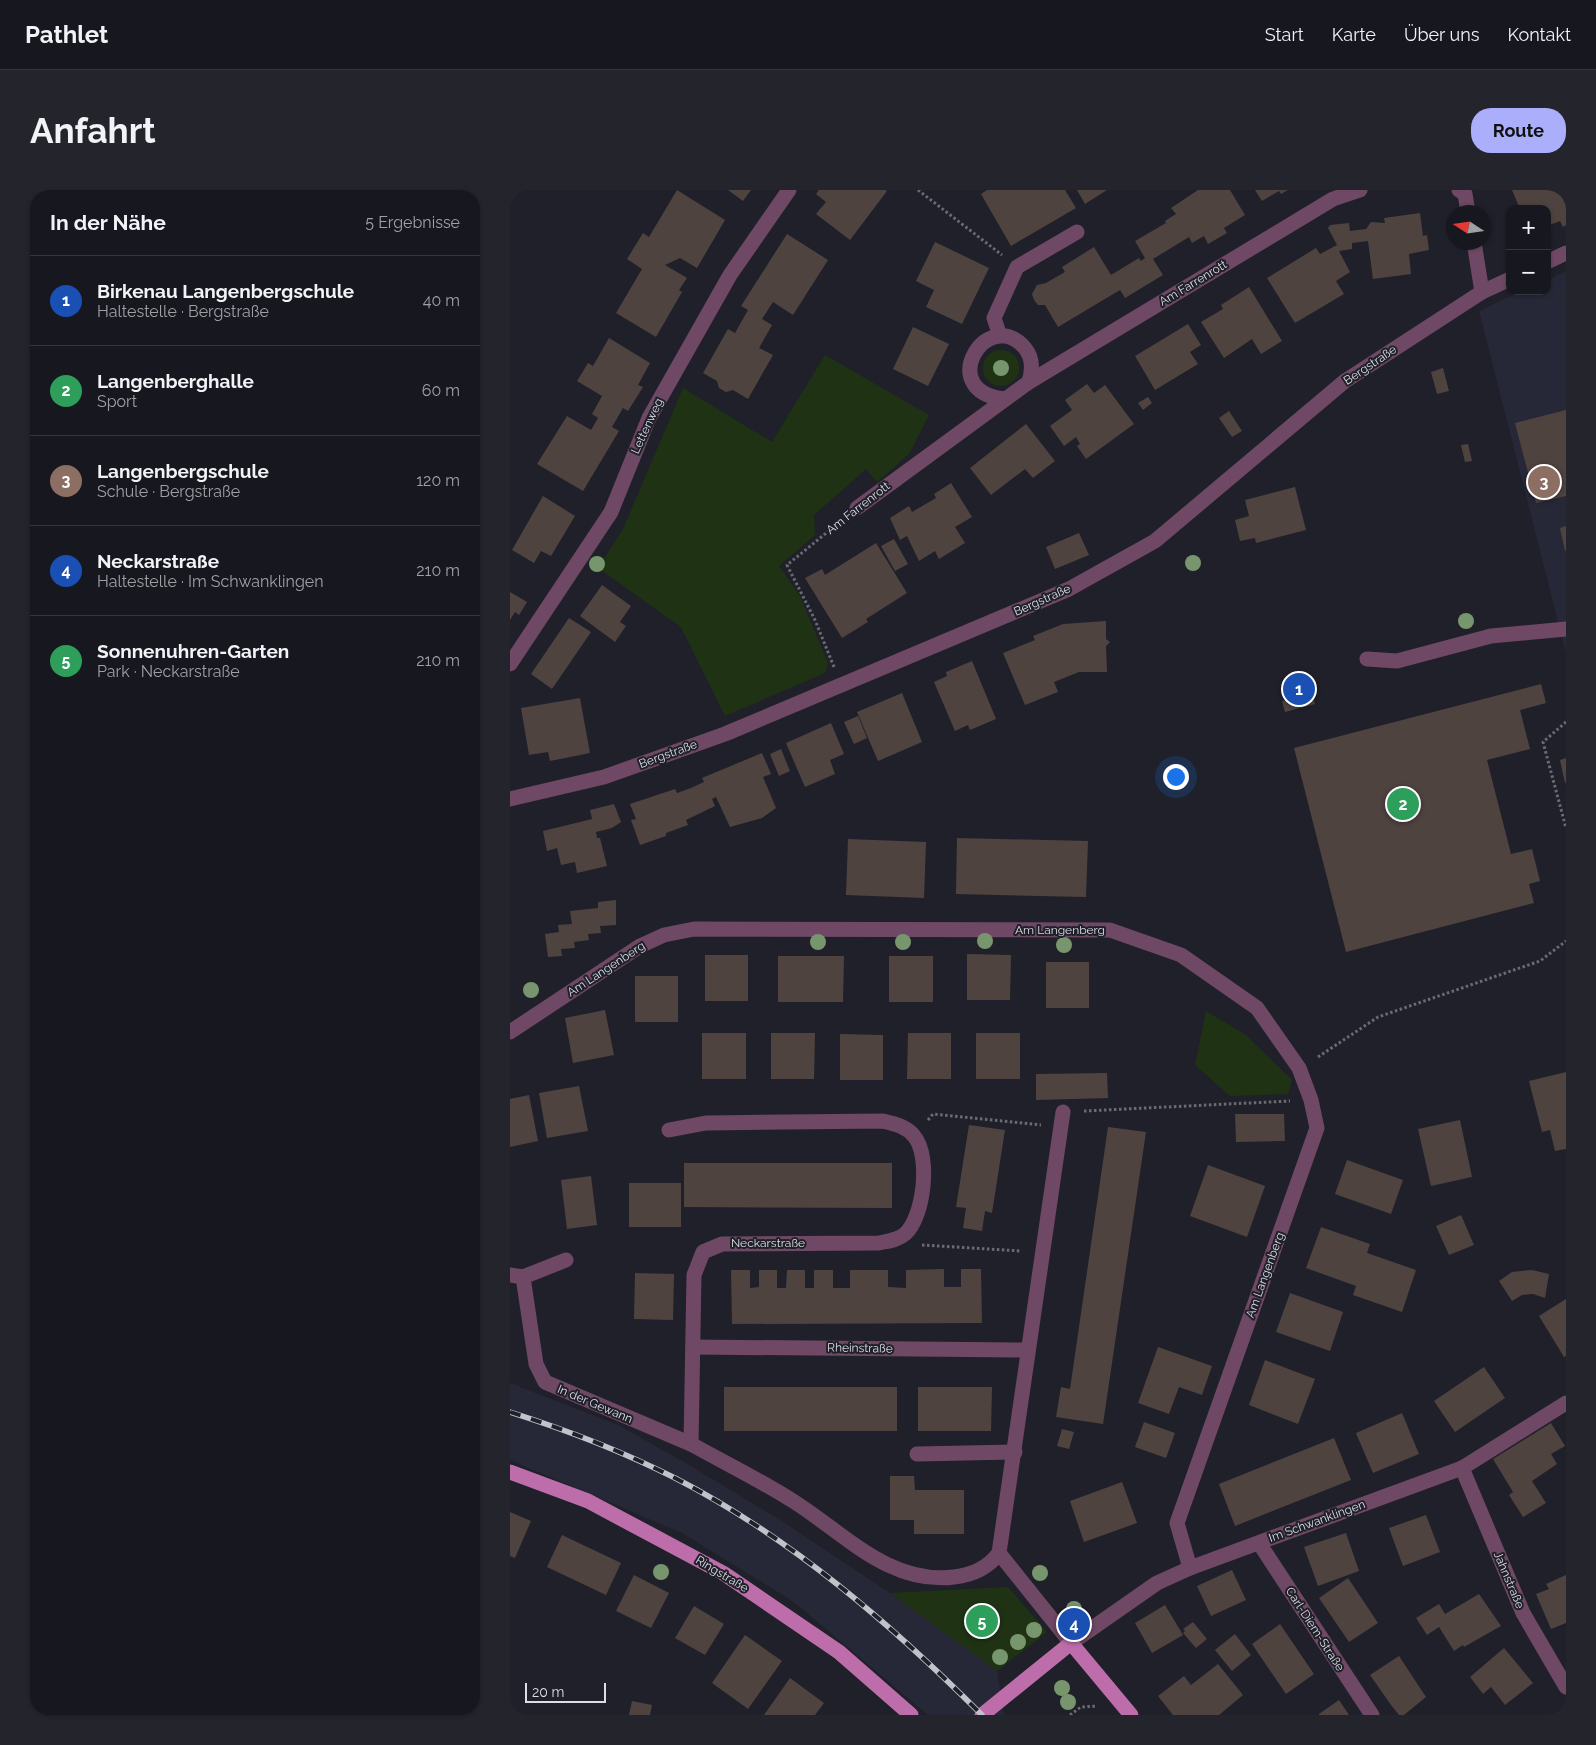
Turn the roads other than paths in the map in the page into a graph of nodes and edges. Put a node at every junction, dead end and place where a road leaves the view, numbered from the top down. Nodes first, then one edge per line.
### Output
1 (789, 190) edge
2 (1360, 190) edge
3 (1459, 190) edge
4 (1467, 205) edge
5 (1077, 232) dead end
6 (1475, 250) edge
7 (1566, 253) edge
8 (1551, 260) edge
9 (1506, 281) edge
10 (1482, 292) junction
11 (1000, 336) junction
12 (1029, 382) junction
13 (1004, 399) junction
14 (857, 508) road end
15 (1566, 628) edge
16 (1367, 658) dead end
17 (510, 664) edge
18 (510, 799) edge
19 (510, 1032) edge
20 (1062, 1120) road end
21 (669, 1130) dead end
22 (566, 1260) dead end
23 (516, 1276) edge
24 (693, 1347) junction
25 (1028, 1350) junction
26 (1566, 1403) edge
27 (691, 1444) junction
28 (1015, 1452) junction
29 (917, 1454) dead end
30 (1462, 1468) junction
31 (510, 1472) edge
32 (1259, 1542) junction
33 (999, 1553) junction
34 (1190, 1568) junction
35 (1071, 1643) junction
36 (1566, 1687) edge
37 (911, 1715) edge
38 (982, 1715) edge
39 (1131, 1715) edge
40 (1372, 1715) edge

1 - 17 street, Lettenweg
2 - 12 street, Am Farrenrott
3 - 4 street
5 - 11 street
6 - 10 street
7 - 8 street
9 - 10 street, Bergstraße
10 - 18 street, Bergstraße
11 - 12 street
11 - 13 street
12 - 13 street, Am Farrenrott
13 - 14 street, Am Farrenrott
15 - 16 street
19 - 34 street, Am Langenberg
20 - 25 street
21 - 24 street, Neckarstraße
22 - 23 street, In der Gewann
23 - 27 street, In der Gewann
24 - 25 street, Rheinstraße
24 - 27 street, Neckarstraße
25 - 28 street
26 - 30 street, Im Schwanklingen
27 - 33 street
28 - 29 street
28 - 33 street
30 - 32 street, Im Schwanklingen
30 - 36 street, Jahnstraße
31 - 37 main road, Ringstraße
32 - 34 street, Im Schwanklingen
32 - 40 street, Carl-Diem-Straße
33 - 35 street
34 - 35 street, Im Schwanklingen
35 - 38 main road
35 - 39 main road

